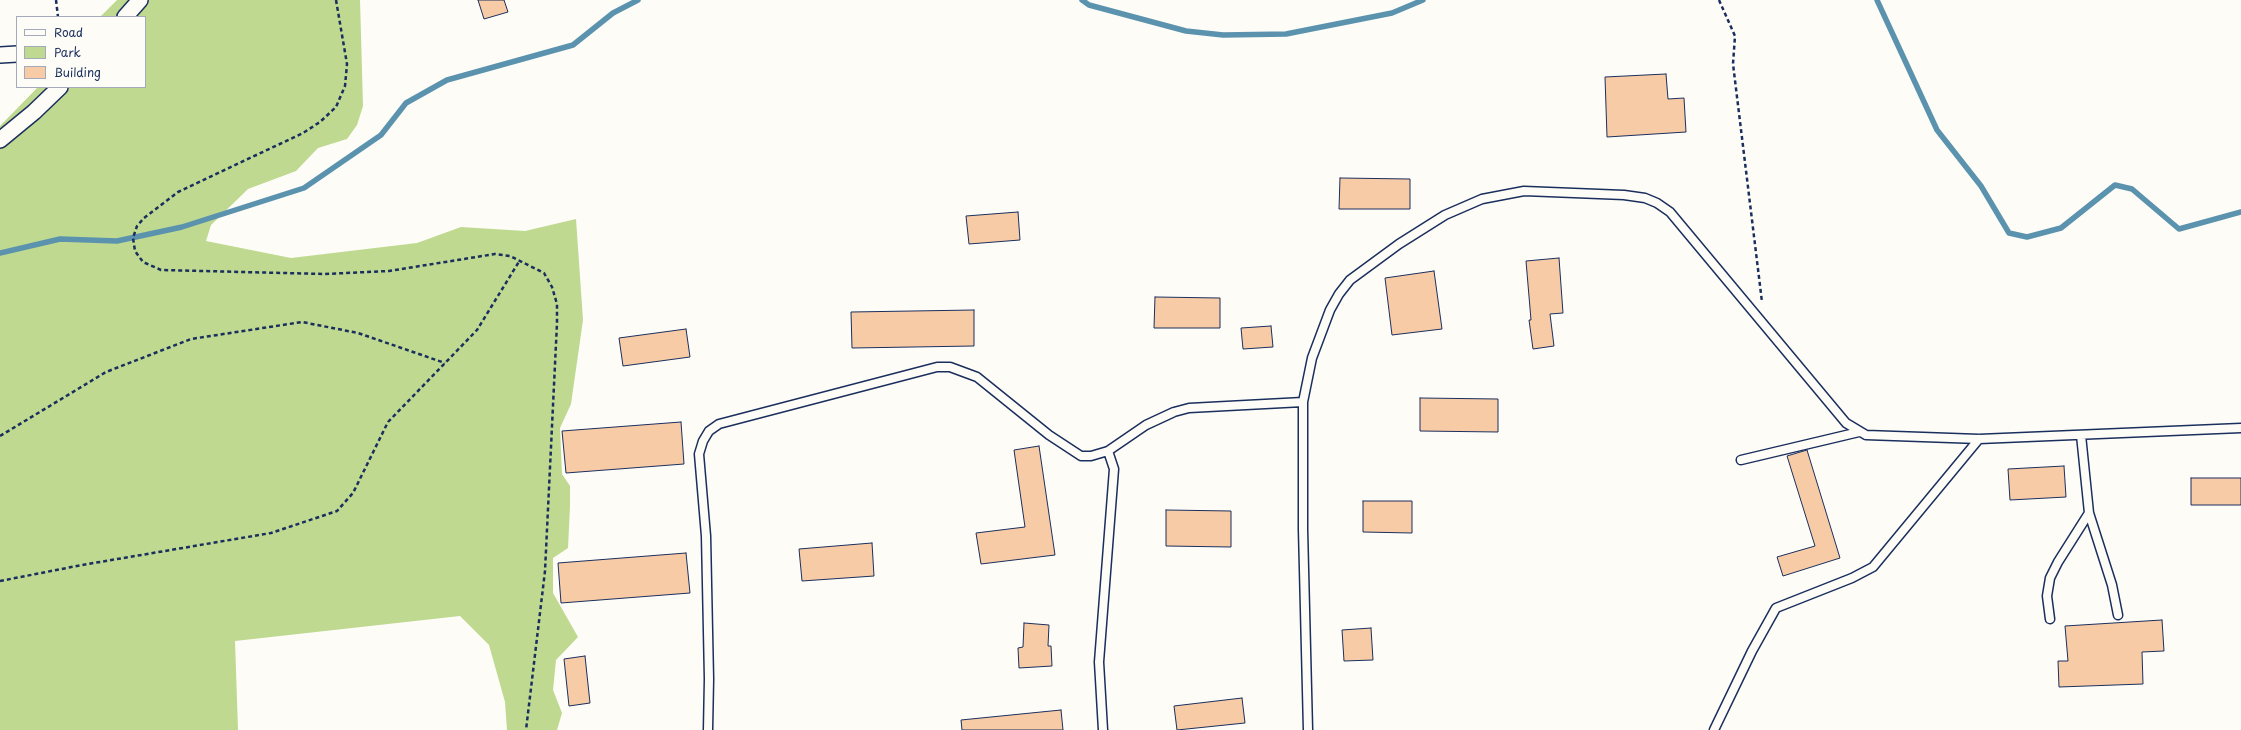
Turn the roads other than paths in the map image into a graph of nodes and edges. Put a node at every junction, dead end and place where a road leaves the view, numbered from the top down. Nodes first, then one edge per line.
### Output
1 (140, 0) edge
2 (126, 16) edge
3 (16, 54) edge
4 (0, 56) edge
5 (59, 88) edge
6 (0, 140) edge
7 (1302, 402) junction
8 (2241, 428) edge
9 (1859, 432) junction
10 (2081, 435) junction
11 (1979, 439) junction
12 (1108, 451) junction
13 (1741, 460) dead end
14 (2089, 514) junction
15 (2118, 615) dead end
16 (2050, 619) dead end
17 (708, 730) edge
18 (1103, 730) edge
19 (1308, 730) edge
20 (1714, 730) edge

1 - 2 street
3 - 4 street
5 - 6 street
7 - 9 lane
7 - 12 lane
7 - 19 lane
8 - 10 lane
9 - 11 lane
9 - 13 lane
10 - 11 lane
10 - 14 lane
11 - 20 lane
12 - 17 lane
12 - 18 lane
14 - 15 lane
14 - 16 lane

